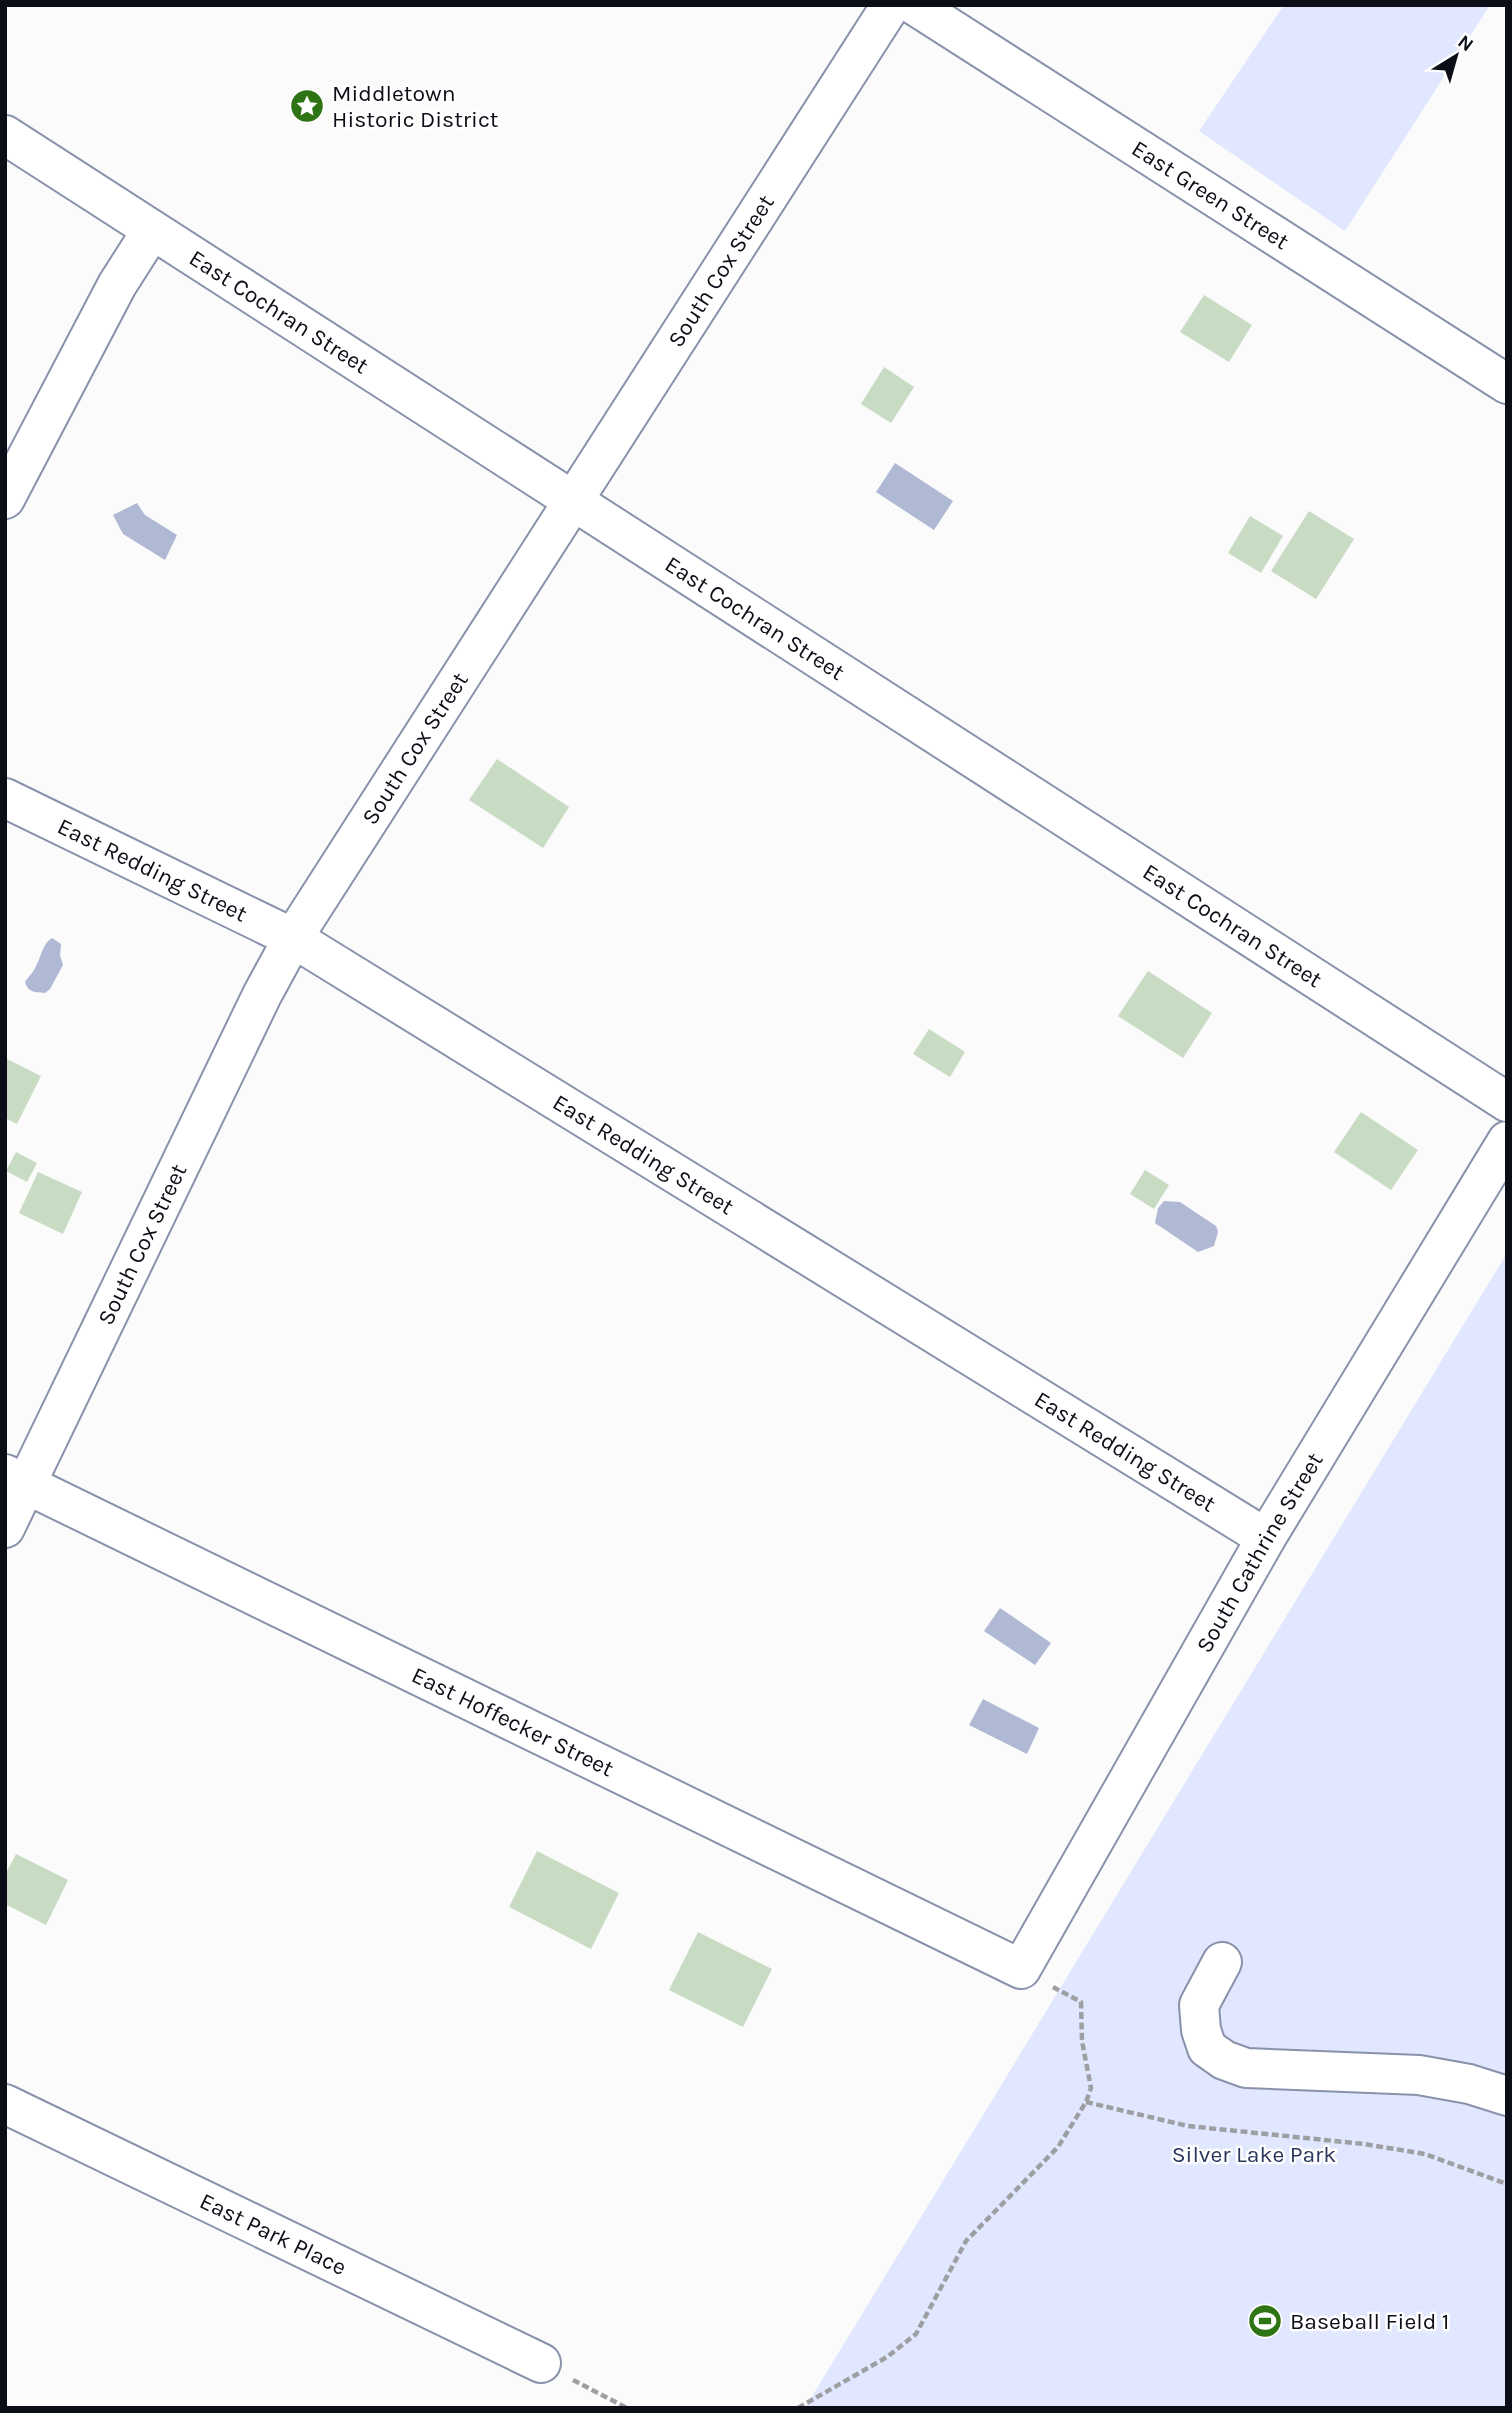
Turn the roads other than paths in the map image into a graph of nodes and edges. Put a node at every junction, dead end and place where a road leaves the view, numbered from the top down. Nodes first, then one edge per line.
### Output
1 (891, 5) edge
2 (914, 5) edge
3 (5, 135) edge
4 (152, 230) junction
5 (1507, 384) edge
6 (5, 499) edge
7 (573, 501) junction
8 (5, 798) edge
9 (293, 938) junction
10 (1507, 1102) edge
11 (1507, 1141) edge
12 (16, 1479) edge
13 (5, 1528) edge
14 (1266, 1538) junction
15 (1222, 1962) dead end
16 (1021, 1969) joint
17 (1507, 2096) edge
18 (5, 2104) edge
19 (541, 2363) road end

1 - 7 street, South Cox Street
2 - 5 street, East Green Street
3 - 4 street, East Cochran Street
4 - 6 street
4 - 7 street, East Cochran Street
7 - 9 street, South Cox Street
7 - 10 street, East Cochran Street
8 - 9 street, East Redding Street
9 - 12 street, South Cox Street
9 - 14 street, East Redding Street
11 - 14 street, South Cathrine Street
12 - 13 street, South Cox Street
12 - 16 street, East Hoffecker Street
14 - 16 street, South Cathrine Street
15 - 17 street
18 - 19 street, East Park Place

